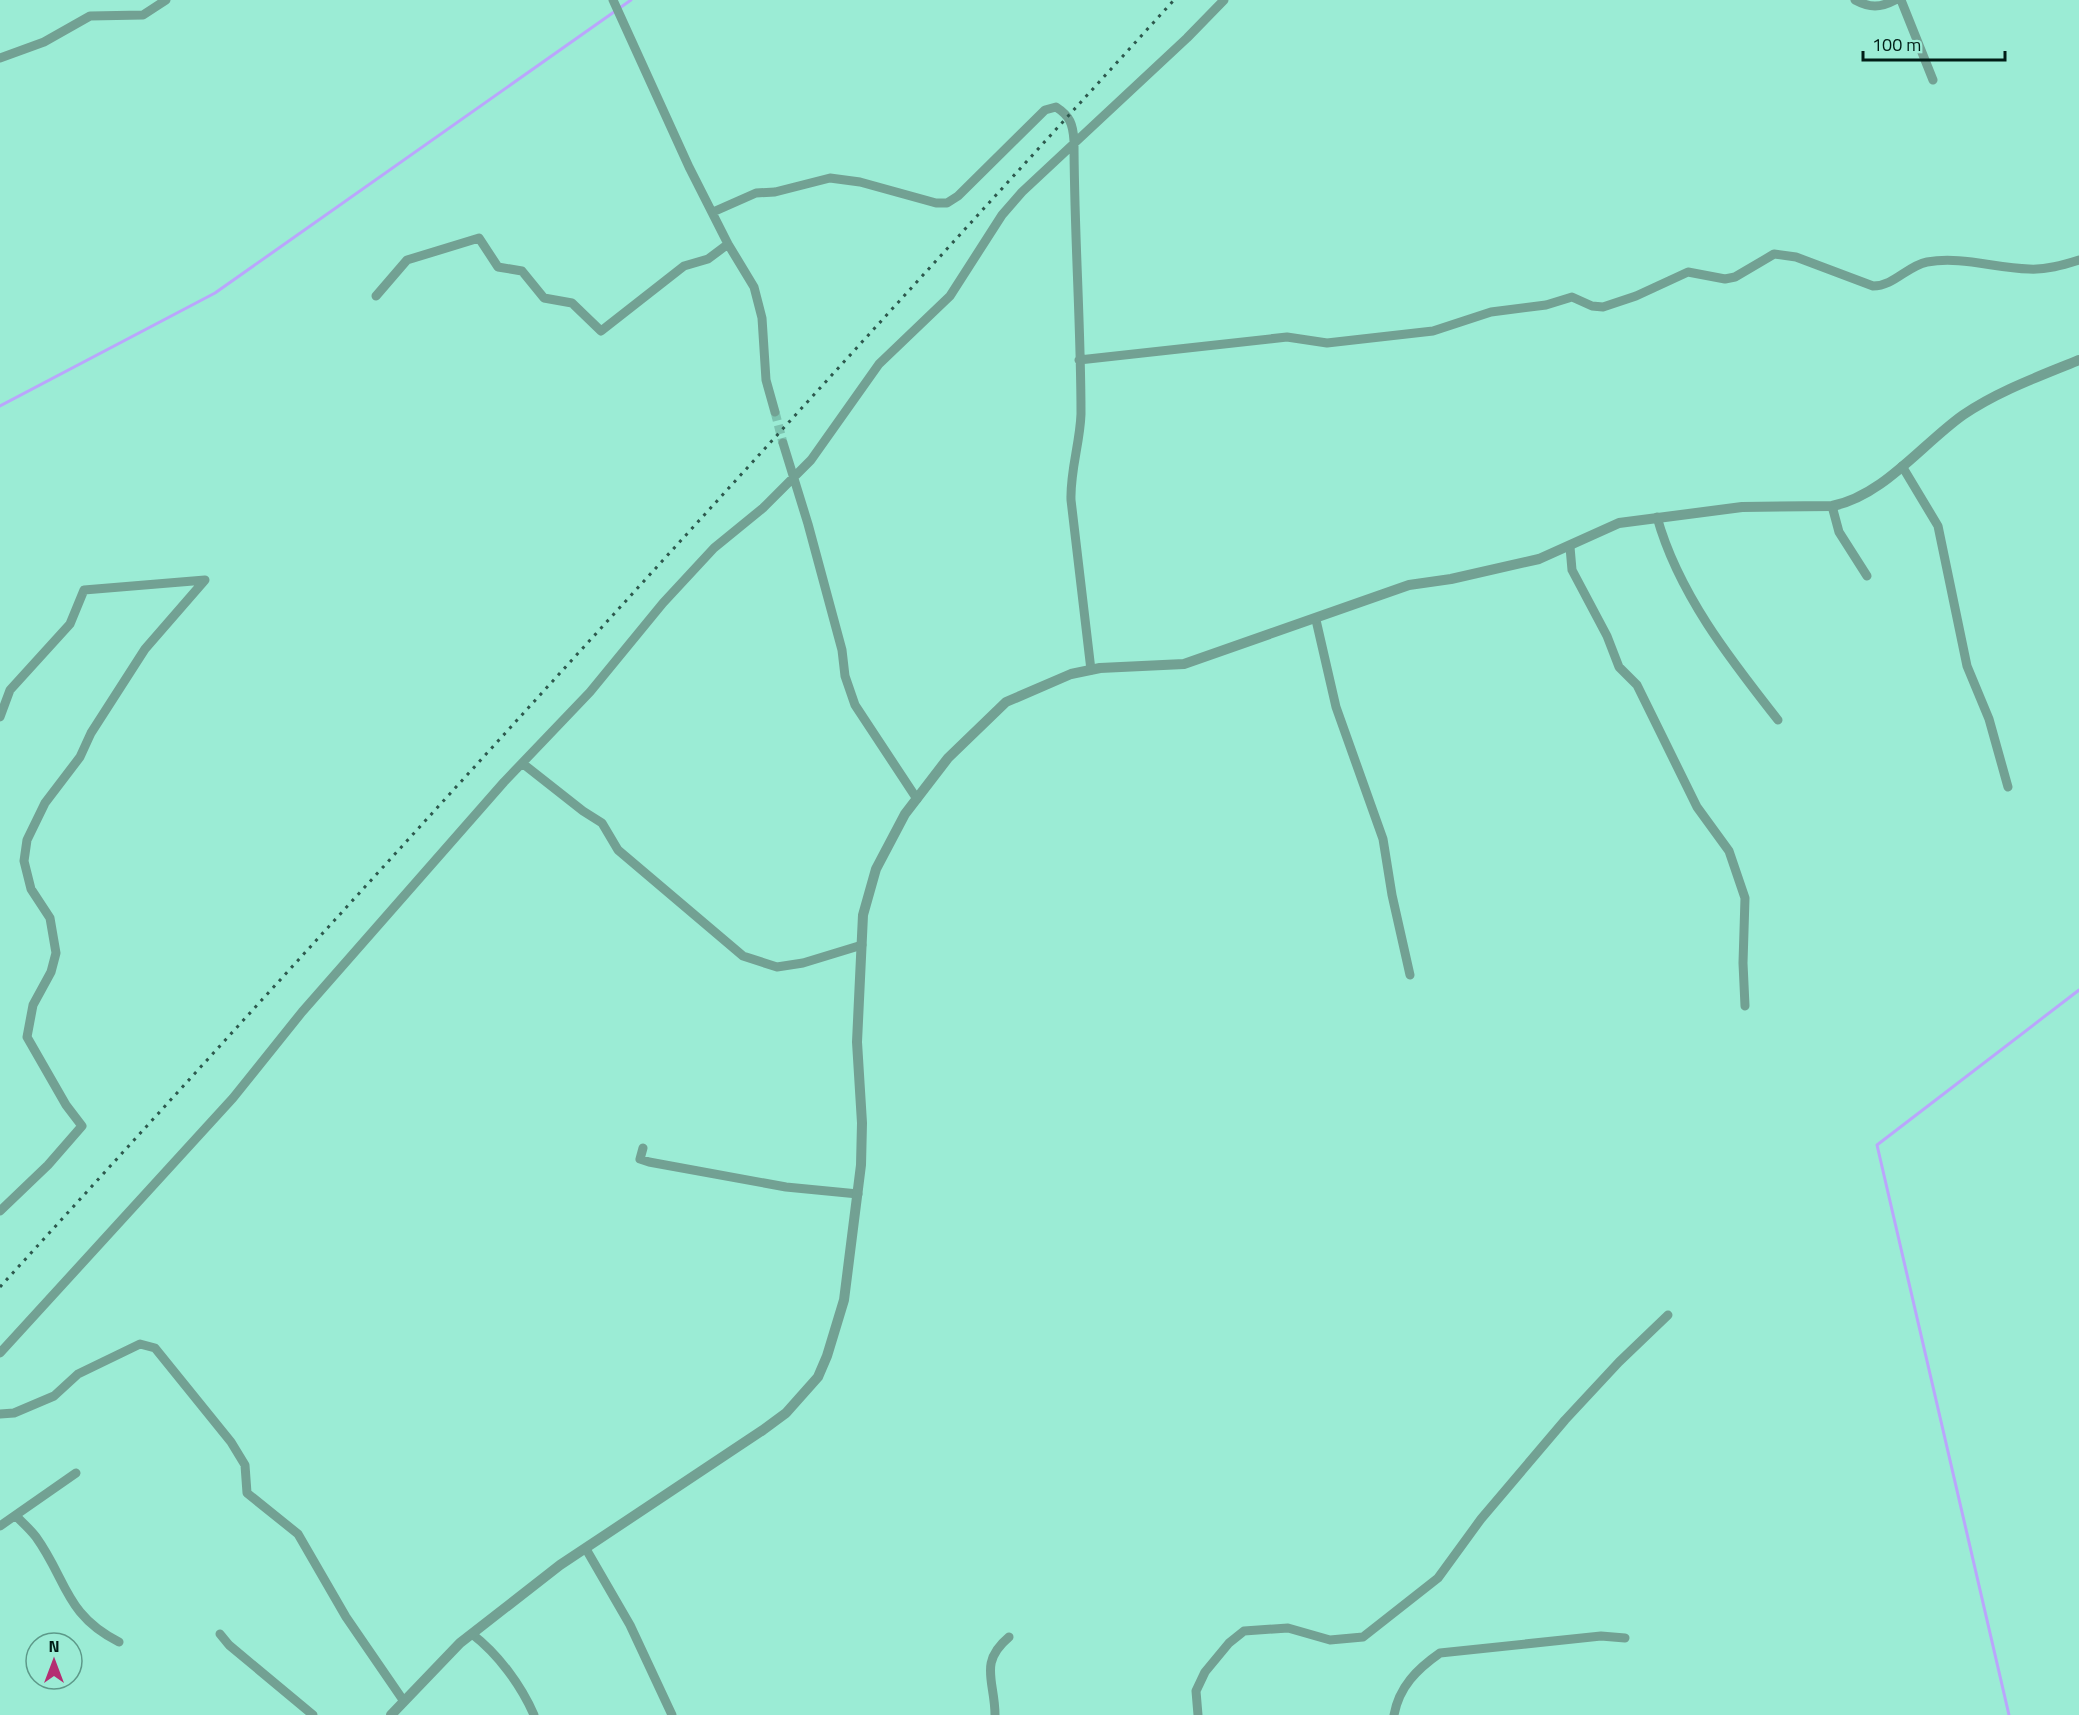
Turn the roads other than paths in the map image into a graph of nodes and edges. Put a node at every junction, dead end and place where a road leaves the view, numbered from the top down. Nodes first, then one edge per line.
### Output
1 (166, 0) edge
2 (613, 0) edge
3 (1224, 0) edge
4 (1855, 0) edge
5 (1895, 0) edge
6 (1901, 0) edge
7 (0, 58) edge
8 (1933, 80) dead end
9 (1074, 141) junction
10 (713, 212) junction
11 (728, 244) junction
12 (2079, 260) edge
13 (376, 296) dead end
14 (1079, 360) junction
15 (2079, 360) edge
16 (775, 412) tunnel mouth
17 (783, 443) tunnel mouth
18 (1902, 466) junction
19 (794, 478) junction
20 (1832, 506) junction
21 (1657, 517) junction
22 (1570, 547) junction
23 (1867, 576) dead end
24 (1316, 620) junction
25 (1091, 670) junction
26 (0, 717) edge
27 (1778, 720) dead end
28 (522, 763) junction
29 (2008, 787) dead end
30 (917, 799) junction
31 (862, 945) junction
32 (1410, 975) dead end
33 (1745, 1006) dead end
34 (643, 1148) dead end
35 (858, 1194) junction
36 (0, 1211) edge
37 (1668, 1315) dead end
38 (0, 1353) edge
39 (0, 1414) edge
40 (76, 1473) dead end
41 (16, 1516) junction
42 (0, 1526) edge
43 (586, 1548) junction
44 (220, 1634) dead end
45 (472, 1634) junction
46 (1009, 1637) dead end
47 (1625, 1638) dead end
48 (118, 1642) dead end
49 (403, 1700) junction
50 (313, 1715) edge
51 (391, 1715) edge
52 (534, 1715) edge
53 (672, 1715) edge
54 (995, 1715) edge
55 (1198, 1715) edge
56 (1394, 1715) edge

1 - 7 street
2 - 10 street
3 - 9 street
4 - 5 street
6 - 8 street
9 - 10 street
9 - 14 street
9 - 19 street
10 - 11 street
11 - 13 street
11 - 16 street
12 - 14 street
14 - 25 street
15 - 18 street
17 - 19 street
18 - 20 street
18 - 29 street
19 - 28 street
19 - 30 street
20 - 21 street
20 - 23 street
21 - 22 street
21 - 27 street
22 - 24 street
22 - 33 street
24 - 25 street
24 - 32 street
25 - 30 street
26 - 36 street
28 - 31 street
28 - 38 street
30 - 31 street
31 - 35 street
34 - 35 street
35 - 43 street
37 - 55 street
39 - 49 street
40 - 41 street
41 - 42 street
41 - 48 street
43 - 45 street
43 - 53 street
44 - 50 street
45 - 49 street
45 - 52 street
46 - 54 street
47 - 56 street
49 - 51 street

